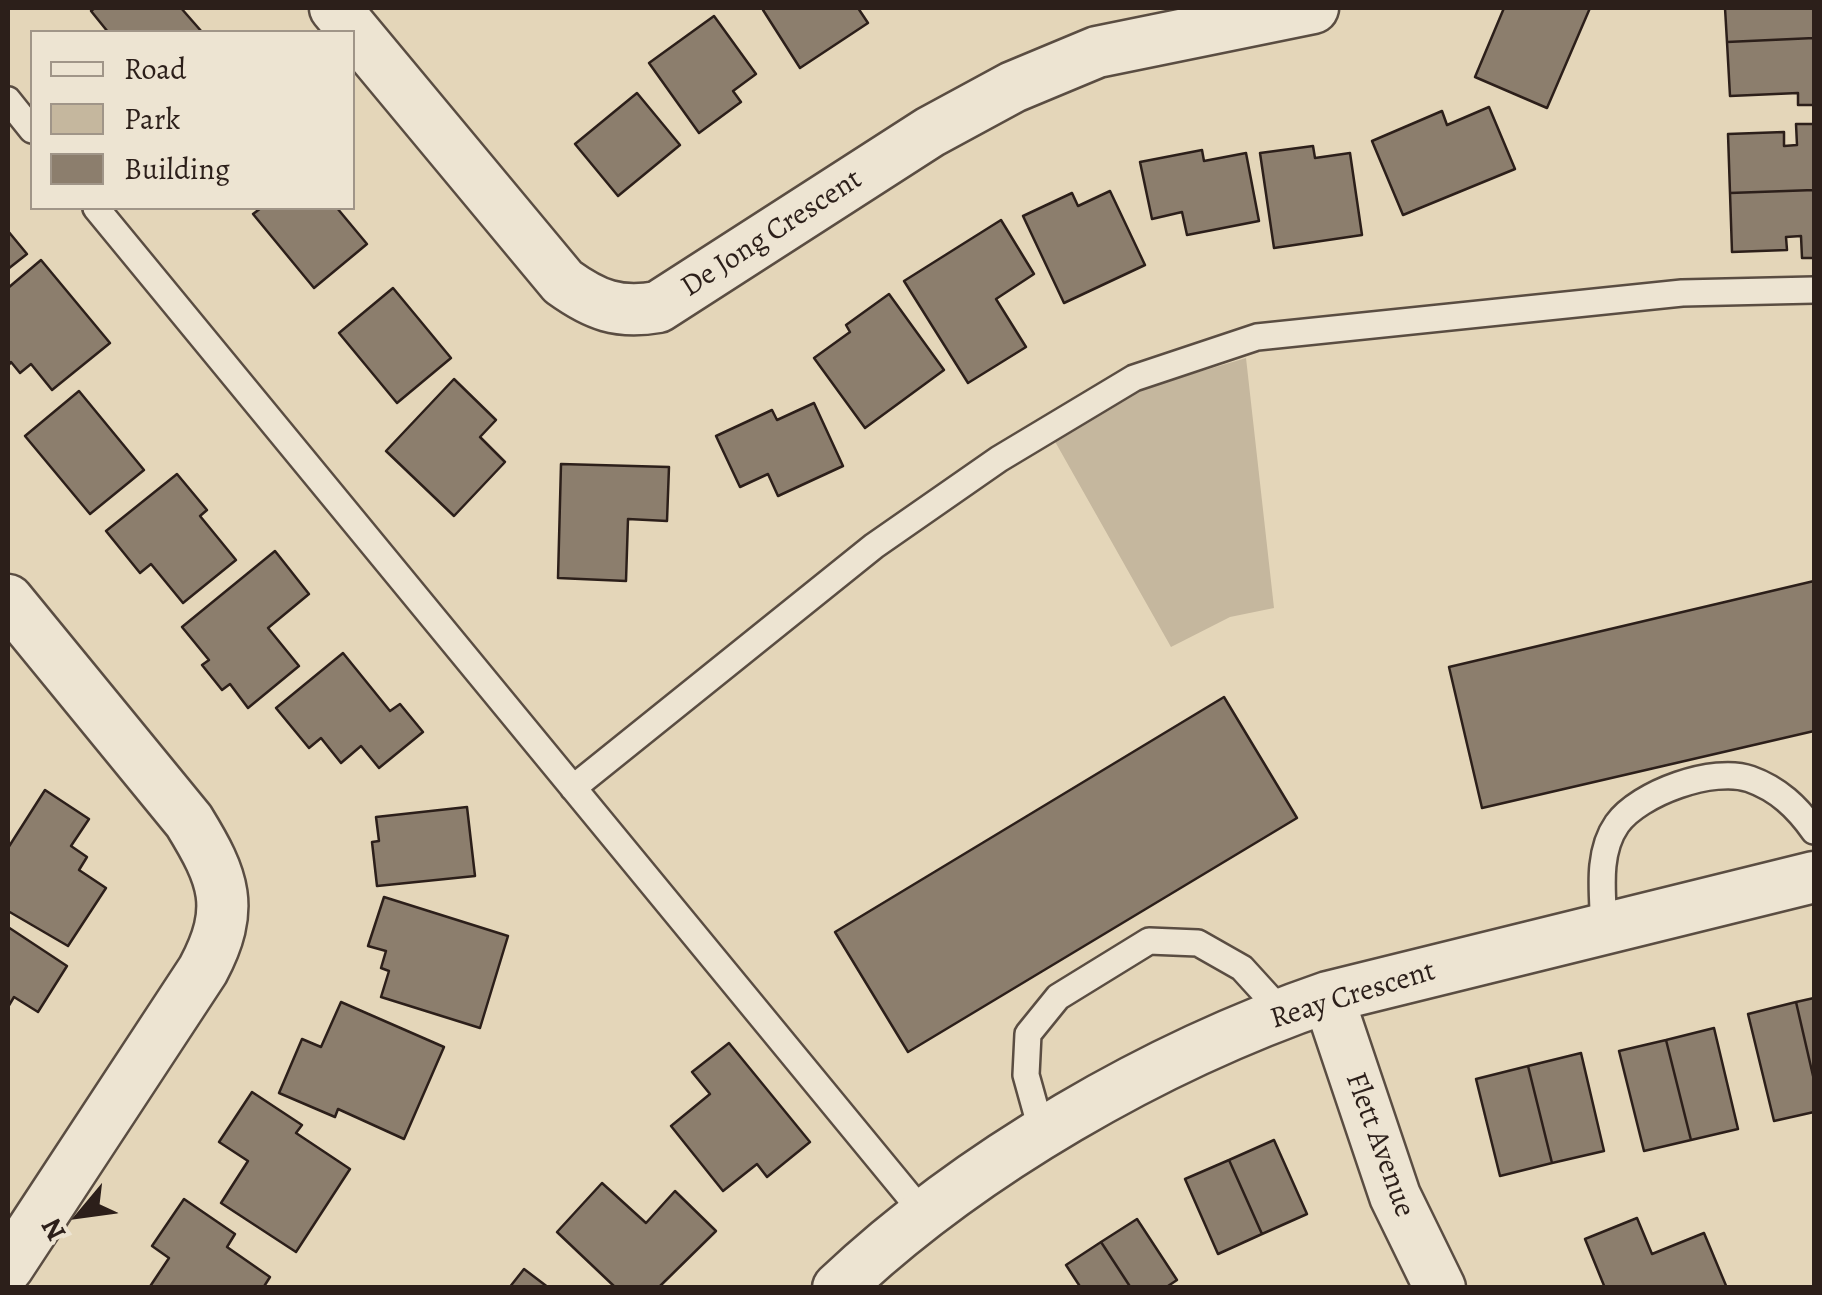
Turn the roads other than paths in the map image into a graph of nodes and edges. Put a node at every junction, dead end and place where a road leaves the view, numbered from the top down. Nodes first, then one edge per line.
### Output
1 (335, 8) edge
2 (1314, 8) edge
3 (353, 30) edge
4 (355, 32) edge
5 (8, 100) edge
6 (30, 128) edge
7 (98, 210) edge
8 (1814, 290) edge
9 (8, 600) edge
10 (573, 788) junction
11 (1814, 831) edge
12 (1814, 878) edge
13 (1604, 929) junction
14 (1305, 1005) junction
15 (1043, 1136) junction
16 (924, 1214) junction
17 (8, 1268) edge
18 (838, 1288) edge
19 (1440, 1288) edge

1 - 3 street, De Jong Crescent
2 - 4 street, De Jong Crescent
5 - 6 lane
7 - 10 lane
8 - 10 lane
9 - 17 street
10 - 16 lane
11 - 13 lane
12 - 13 street, Reay Crescent
13 - 14 street, Reay Crescent
14 - 15 street, Reay Crescent
14 - 15 lane
14 - 19 street, Flett Avenue
15 - 16 street, Reay Crescent
16 - 18 street, Reay Crescent

